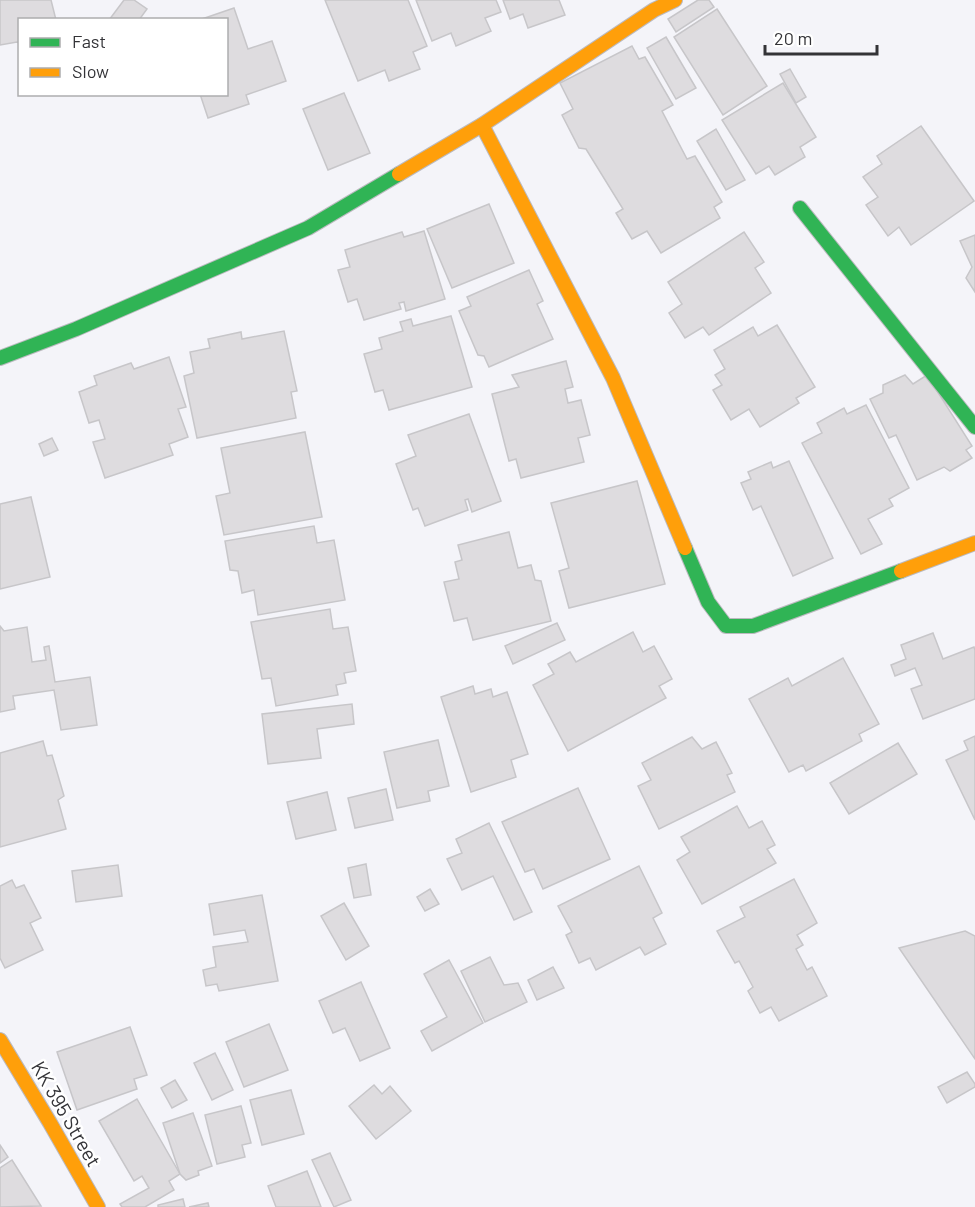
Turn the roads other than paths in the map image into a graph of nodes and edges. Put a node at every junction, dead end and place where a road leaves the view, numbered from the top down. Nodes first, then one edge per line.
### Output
1 (675, 0) edge
2 (482, 125) junction
3 (800, 208) dead end
4 (0, 358) edge
5 (975, 427) edge
6 (975, 543) edge
7 (0, 1040) edge
8 (98, 1207) edge

1 - 2 street
2 - 4 street
2 - 6 street
3 - 5 street
7 - 8 street, KK 395 Street

